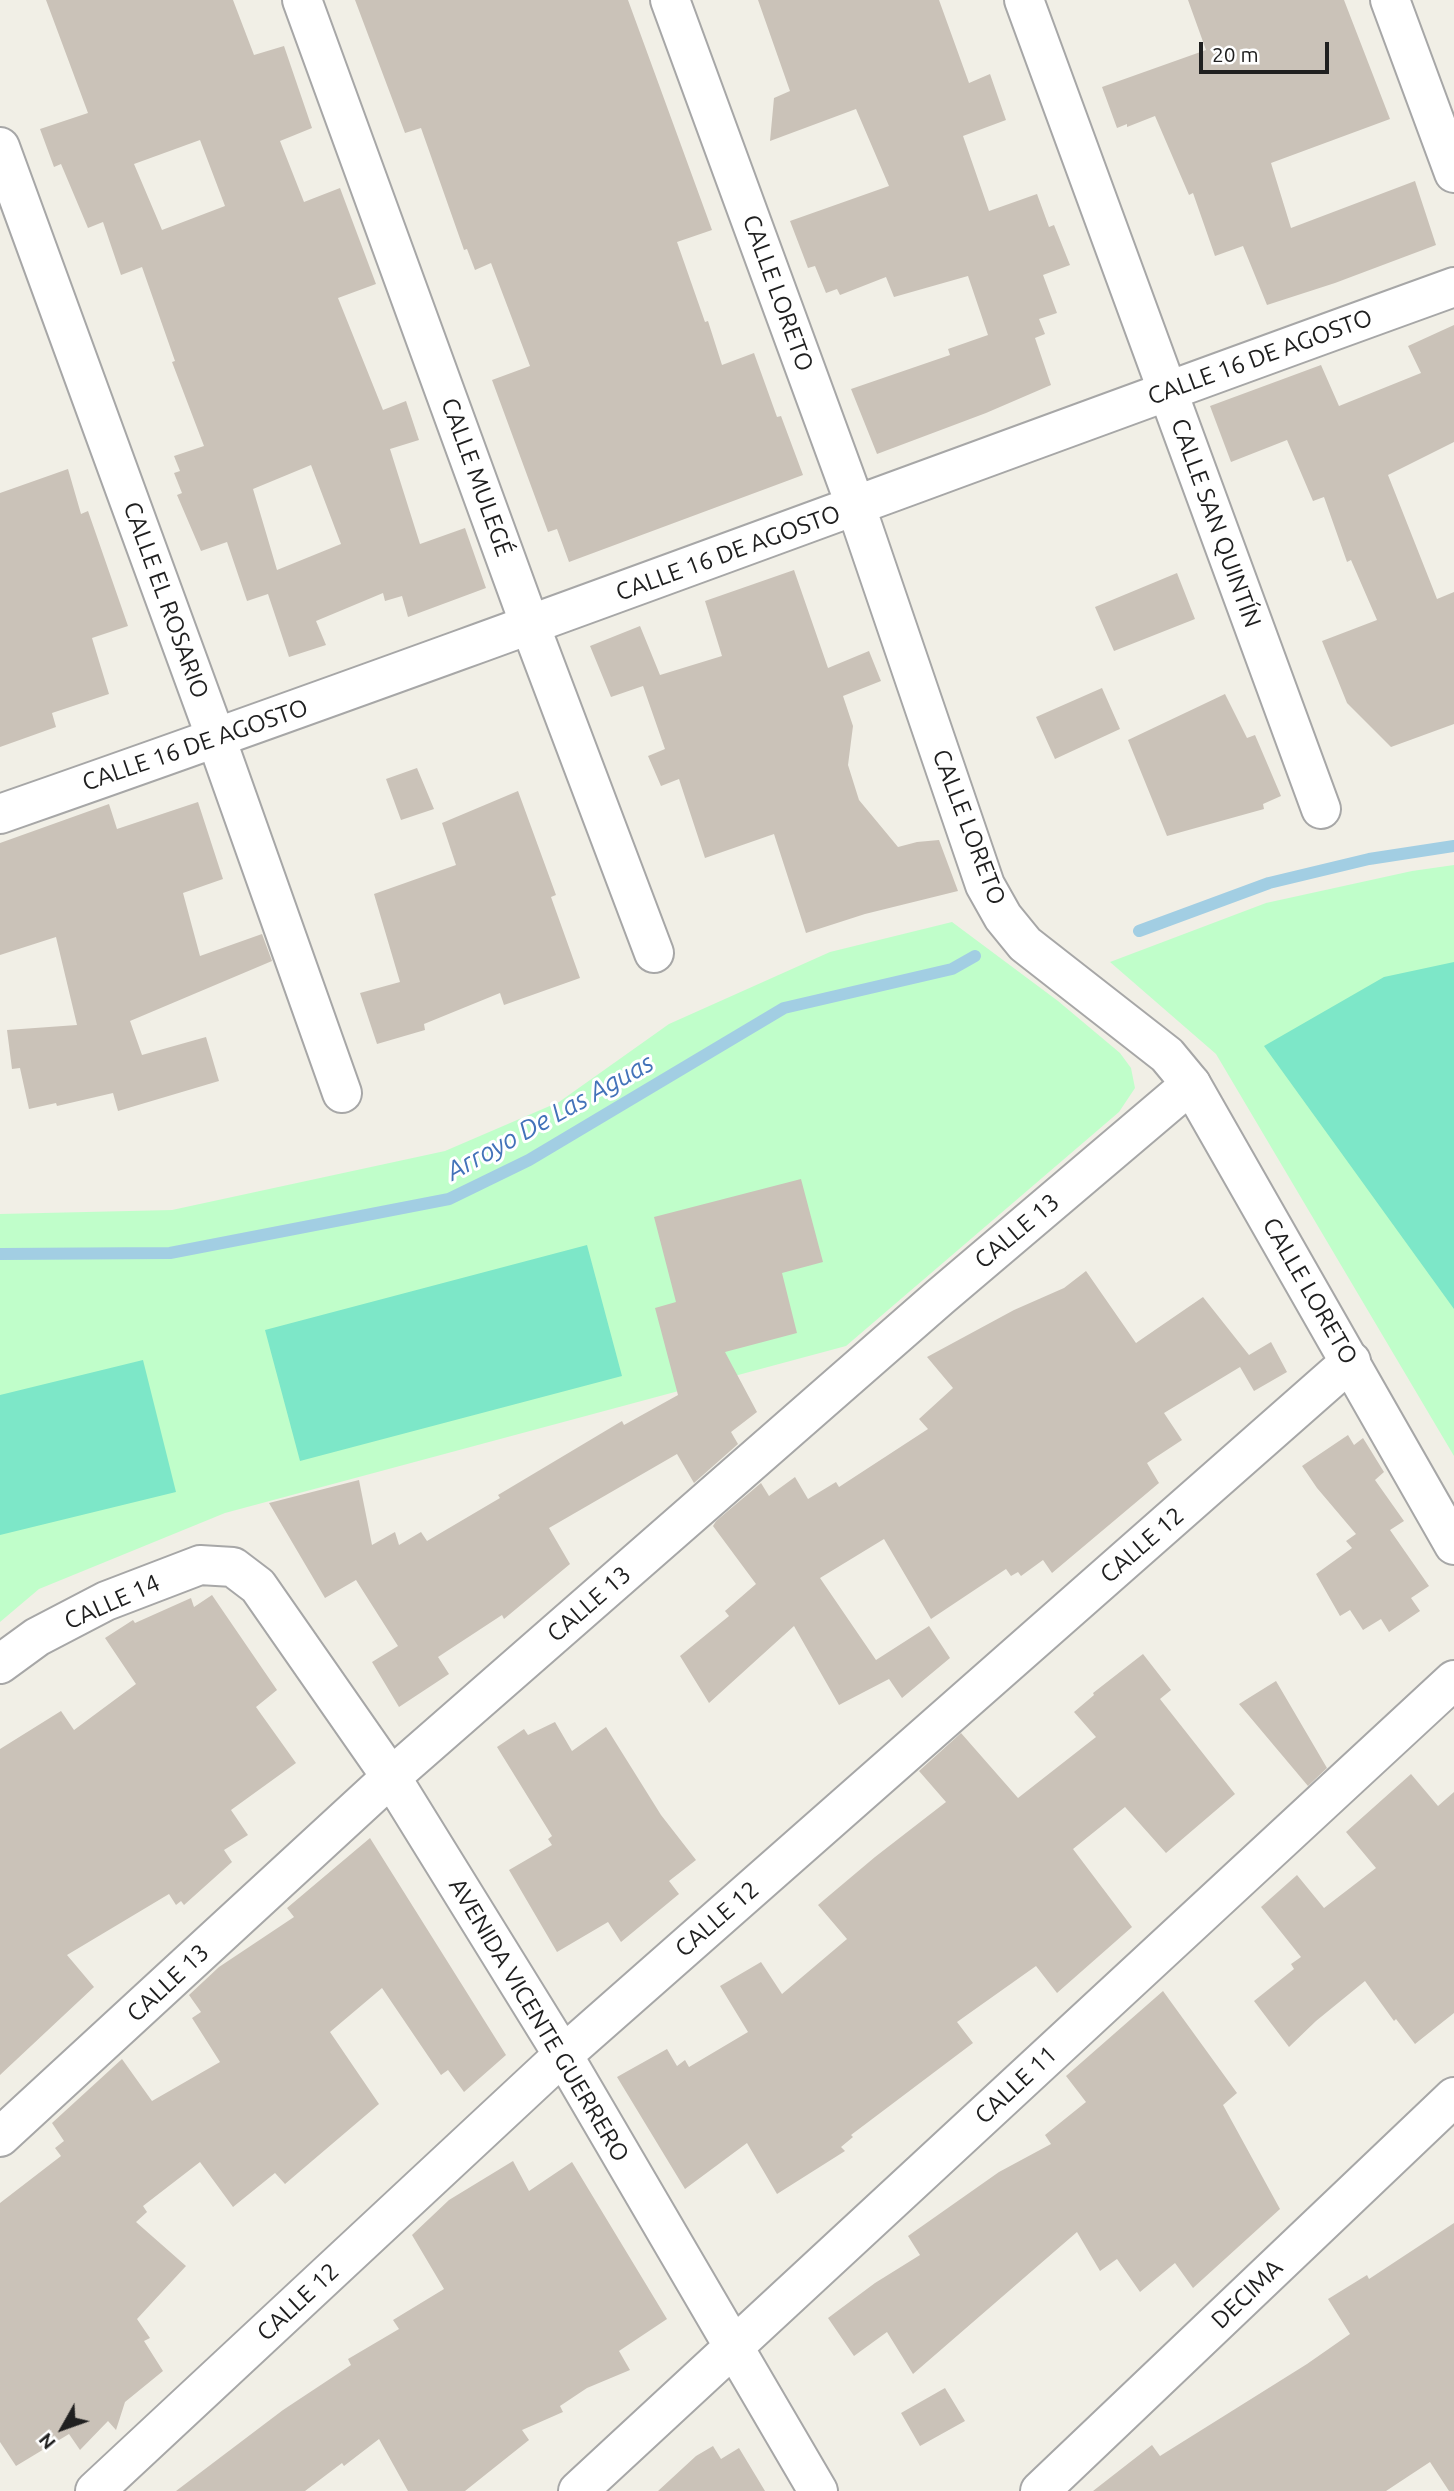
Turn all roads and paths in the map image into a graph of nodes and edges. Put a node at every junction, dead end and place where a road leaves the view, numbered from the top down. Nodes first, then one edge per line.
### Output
1 (302, 0) edge
2 (670, 0) edge
3 (1024, 0) edge
4 (1390, 0) edge
5 (0, 148) edge
6 (1454, 173) edge
7 (1454, 287) edge
8 (1167, 391) junction
9 (856, 507) junction
10 (530, 625) junction
11 (216, 738) junction
12 (1321, 808) dead end
13 (0, 814) edge
14 (654, 953) dead end
15 (1191, 1084) junction
16 (342, 1093) dead end
17 (1351, 1361) junction
18 (1454, 1545) edge
19 (233, 1567) joint
20 (0, 1664) edge
21 (1454, 1680) edge
22 (391, 1777) junction
23 (563, 2055) junction
24 (1454, 2097) edge
25 (0, 2137) edge
26 (734, 2346) junction
27 (95, 2491) edge
28 (578, 2491) edge
29 (818, 2491) edge
30 (1040, 2491) edge

1 - 10 street, CALLE MULEGÉ
2 - 9 street, CALLE LORETO
3 - 8 street, CALLE SAN QUINTÍN
4 - 6 street
5 - 11 street, CALLE EL ROSARIO
7 - 8 street, CALLE 16 DE AGOSTO
8 - 9 street, CALLE 16 DE AGOSTO
8 - 12 street, CALLE SAN QUINTÍN
9 - 10 street, CALLE 16 DE AGOSTO
9 - 15 street, CALLE LORETO
10 - 11 street, CALLE 16 DE AGOSTO
10 - 14 street, CALLE MULEGÉ
11 - 13 street, CALLE 16 DE AGOSTO
11 - 16 street, CALLE EL ROSARIO
15 - 17 street, CALLE LORETO
15 - 22 street, CALLE 13
17 - 18 street, CALLE LORETO
17 - 23 street, CALLE 12
19 - 20 street, CALLE 14
19 - 22 street, AVENIDA VICENTE GUERRERO
21 - 26 street, CALLE 11
22 - 23 street, AVENIDA VICENTE GUERRERO
22 - 25 street, CALLE 13
23 - 26 street, AVENIDA VICENTE GUERRERO
23 - 27 street, CALLE 12
24 - 30 street, DECIMA
26 - 28 street, CALLE 11
26 - 29 street, AVENIDA VICENTE GUERRERO

